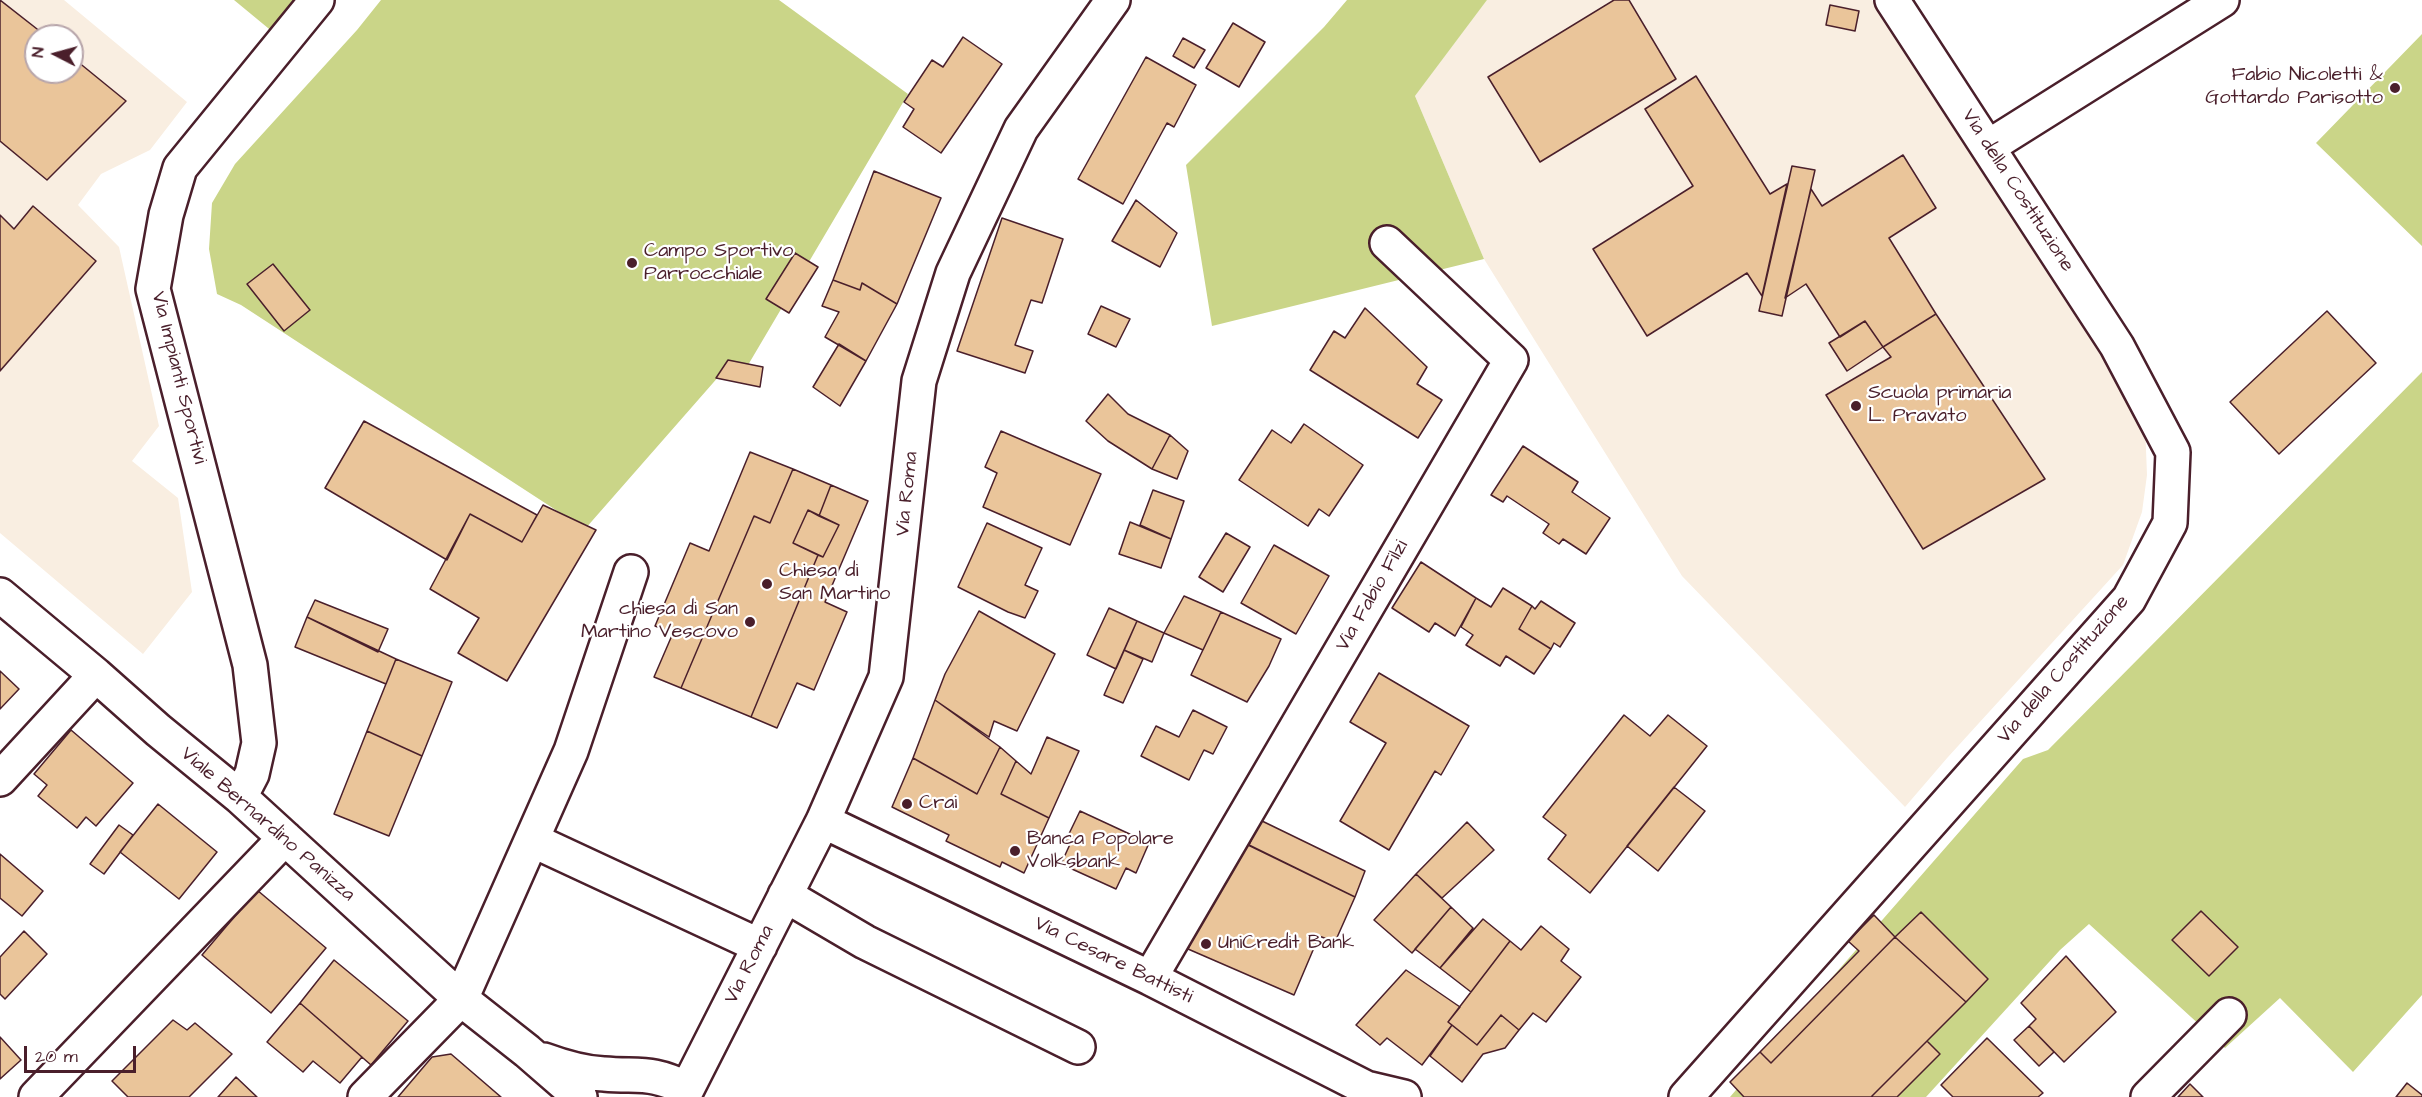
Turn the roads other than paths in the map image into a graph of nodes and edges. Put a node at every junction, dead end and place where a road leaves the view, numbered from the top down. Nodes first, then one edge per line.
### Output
1 (317, 0) edge
2 (1113, 0) edge
3 (1892, 0) edge
4 (2222, 0) edge
5 (1988, 147) junction
6 (1387, 243) dead end
7 (631, 572) dead end
8 (0, 595) edge
9 (96, 675) junction
10 (0, 779) edge
11 (240, 797) junction
12 (823, 821) junction
13 (285, 838) junction
14 (532, 840) junction
15 (785, 895) junction
16 (760, 946) junction
17 (1150, 978) junction
18 (461, 999) junction
19 (2229, 1015) dead end
20 (1078, 1047) dead end
21 (532, 1055) junction
22 (685, 1093) edge
23 (36, 1097) edge
24 (365, 1097) edge
25 (580, 1097) edge
26 (1404, 1097) edge
27 (1686, 1097) edge
28 (2148, 1097) edge

1 - 11 street, Via Impianti Sportivi
2 - 12 street, Via Roma
3 - 5 street, Via della Costituzione
4 - 5 street
5 - 27 street, Via della Costituzione
6 - 17 street, Via Fabio Filzi
7 - 14 street
8 - 9 street, Viale Bernardino Panizza
9 - 10 street
9 - 11 street, Viale Bernardino Panizza
11 - 13 street, Viale Bernardino Panizza
12 - 15 street, Via Roma
12 - 17 street, Via Cesare Battisti
13 - 18 street, Viale Bernardino Panizza
13 - 23 street
14 - 16 street
14 - 18 street
15 - 16 street, Via Roma
15 - 20 street
16 - 22 street, Via Roma
17 - 26 street, Via Cesare Battisti
18 - 21 street, Viale Bernardino Panizza
18 - 24 street
19 - 28 street
21 - 22 street, Viale Bernardino Panizza
21 - 25 street, Viale Bernardino Panizza

